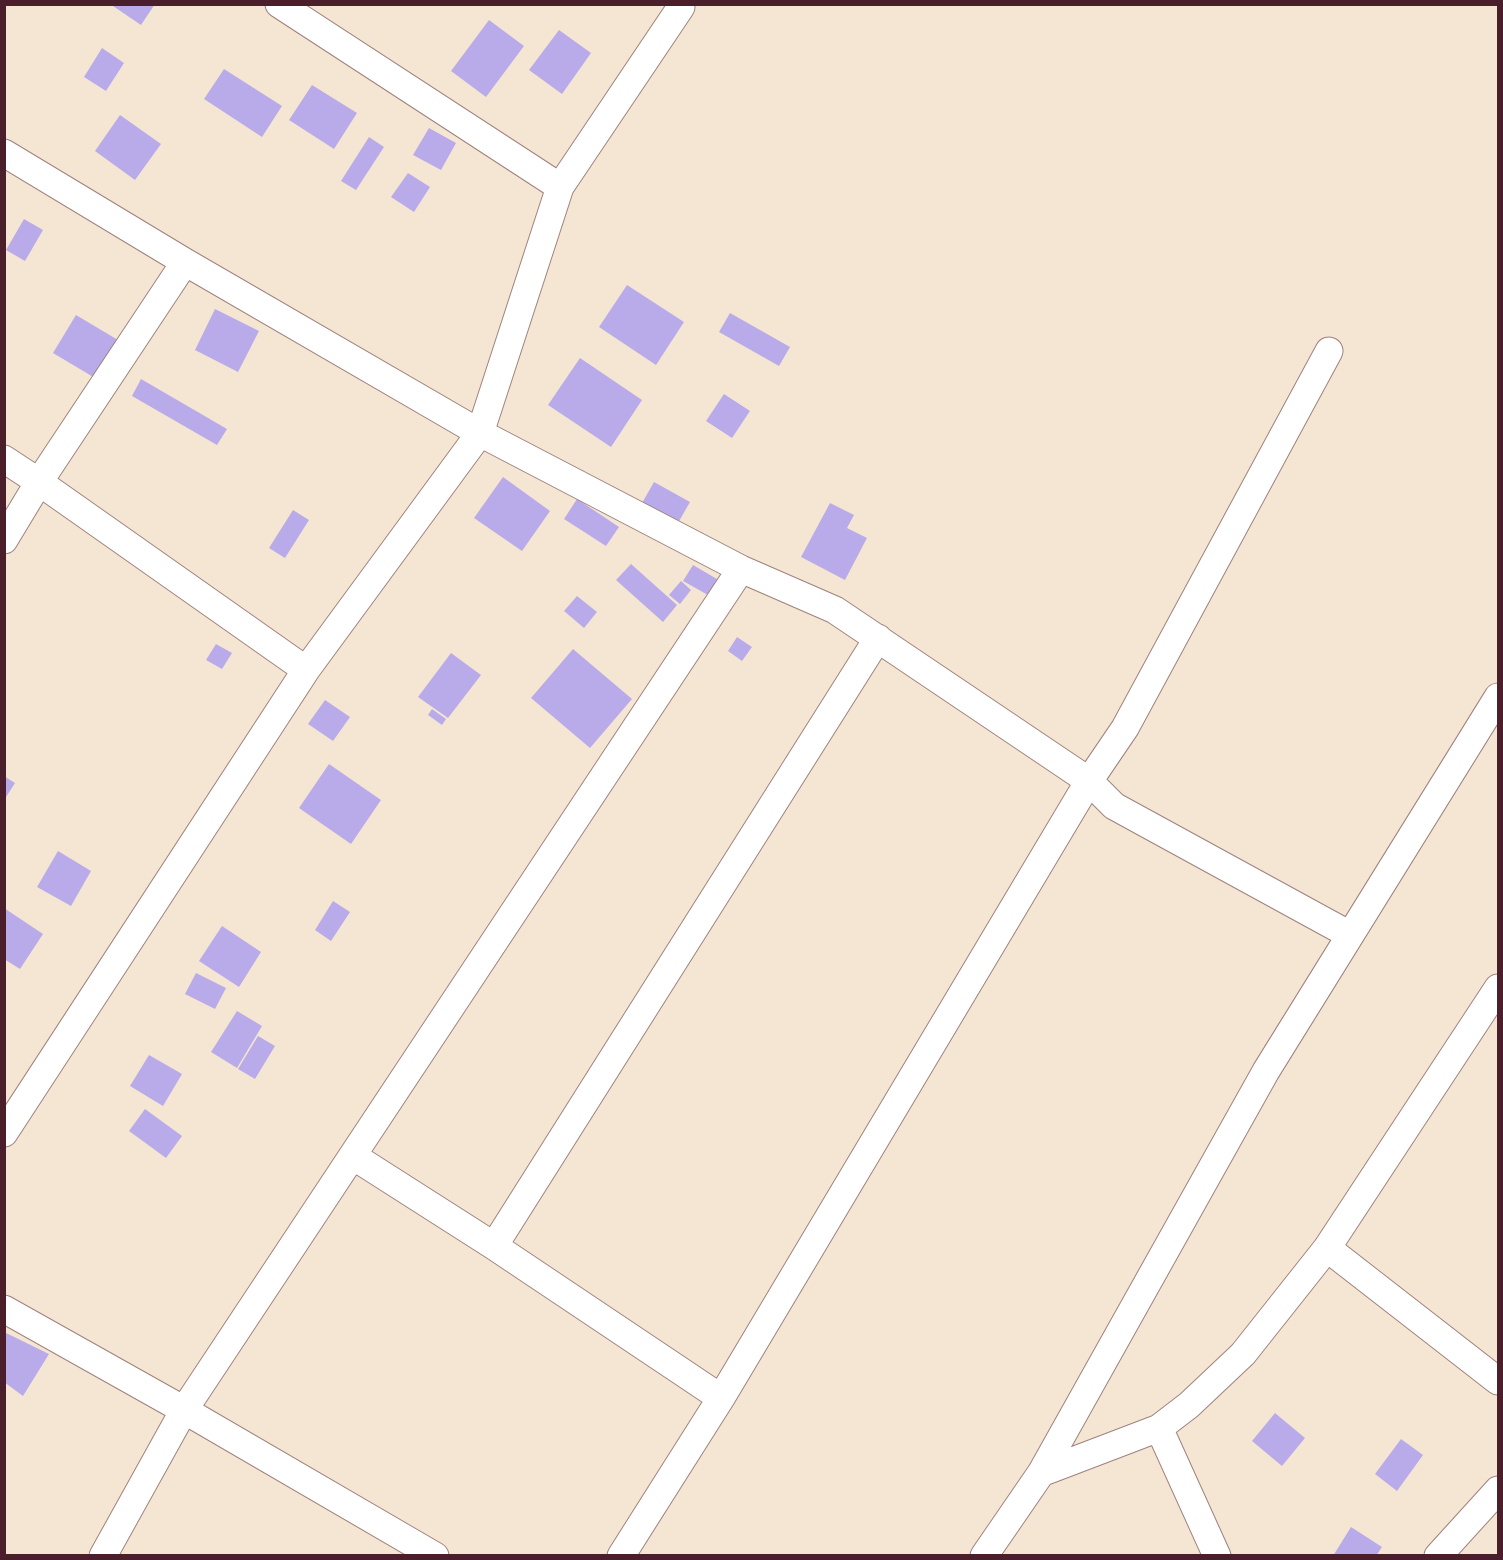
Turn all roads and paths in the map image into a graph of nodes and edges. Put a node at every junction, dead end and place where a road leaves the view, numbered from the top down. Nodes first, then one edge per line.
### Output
1 (279, 4) edge
2 (681, 8) dead end
3 (4, 153) edge
4 (560, 187) junction
5 (185, 262) junction
6 (1329, 351) dead end
7 (480, 433) junction
8 (4, 459) edge
9 (39, 482) junction
10 (4, 540) edge
11 (741, 569) junction
12 (878, 638) junction
13 (306, 670) junction
14 (1498, 697) edge
15 (1089, 782) junction
16 (1350, 935) junction
17 (1498, 988) edge
18 (4, 1133) edge
19 (353, 1156) junction
20 (494, 1246) junction
21 (1327, 1248) junction
22 (4, 1309) edge
23 (1498, 1381) edge
24 (721, 1398) junction
25 (184, 1410) junction
26 (1159, 1428) junction
27 (1041, 1473) junction
28 (1498, 1490) edge
29 (103, 1556) edge
30 (435, 1556) edge
31 (621, 1556) edge
32 (984, 1556) edge
33 (1217, 1556) edge
34 (1438, 1556) edge

1 - 4 street
2 - 4 street
3 - 5 street
4 - 7 street
5 - 7 street
5 - 9 street
6 - 15 street
7 - 11 street
7 - 13 street
8 - 9 street
9 - 10 street
9 - 13 street
11 - 12 street
11 - 19 street
12 - 15 street
12 - 20 street
13 - 18 street
14 - 16 street
15 - 16 street
15 - 24 street
16 - 27 street
17 - 21 street
19 - 20 street
19 - 25 street
20 - 24 street
21 - 23 street
21 - 26 street
22 - 25 street
24 - 31 street
25 - 29 street
25 - 30 street
26 - 27 street
26 - 33 street
27 - 32 street
28 - 34 street

